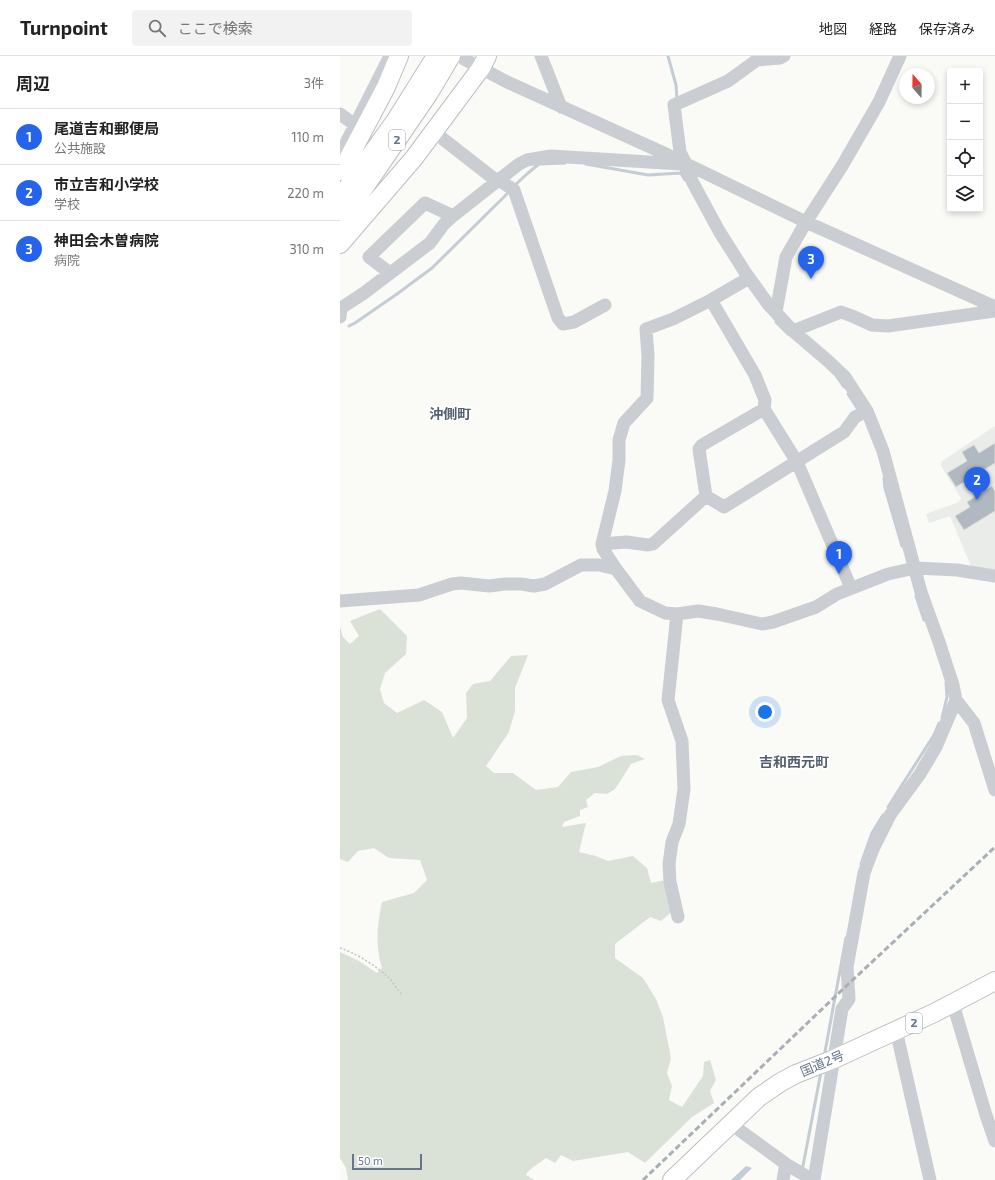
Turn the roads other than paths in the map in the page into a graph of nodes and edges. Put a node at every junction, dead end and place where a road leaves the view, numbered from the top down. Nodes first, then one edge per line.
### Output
1 (390, 56) edge
2 (399, 56) edge
3 (436, 56) edge
4 (541, 56) edge
5 (784, 56) edge
6 (900, 56) edge
7 (458, 57) edge
8 (484, 62) edge
9 (562, 107) junction
10 (340, 114) edge
11 (355, 125) junction
12 (443, 139) dead end
13 (340, 152) edge
14 (668, 159) junction
15 (686, 164) junction
16 (340, 171) edge
17 (499, 180) junction
18 (340, 198) edge
19 (453, 216) junction
20 (806, 222) junction
21 (340, 223) edge
22 (340, 244) edge
23 (390, 273) junction
24 (749, 278) junction
25 (710, 300) junction
26 (605, 305) dead end
27 (995, 307) edge
28 (340, 311) edge
29 (995, 311) edge
30 (776, 312) junction
31 (793, 331) junction
32 (764, 409) junction
33 (866, 411) junction
34 (797, 462) junction
35 (706, 496) junction
36 (602, 544) junction
37 (915, 568) junction
38 (616, 569) junction
39 (995, 576) edge
40 (851, 588) junction
41 (340, 601) edge
42 (677, 614) junction
43 (956, 700) junction
44 (995, 790) edge
45 (678, 917) dead end
46 (995, 981) edge
47 (953, 1004) junction
48 (896, 1030) junction
49 (832, 1059) junction
50 (990, 1113) edge
51 (731, 1124) junction
52 (995, 1141) edge
53 (789, 1166) junction
54 (811, 1179) edge
55 (672, 1180) edge
56 (783, 1180) edge
57 (930, 1180) edge

1 - 11 street
2 - 16 highway
3 - 18 highway, 2
4 - 9 street
5 - 15 street
6 - 20 street
7 - 8 street
7 - 21 highway, 2
8 - 9 street
8 - 22 highway
9 - 14 street
10 - 11 street
11 - 13 street
12 - 17 street
14 - 15 street
14 - 17 street
15 - 20 street
15 - 24 street
17 - 19 street
17 - 26 street
19 - 23 street
19 - 23 street
20 - 27 street
20 - 30 street
23 - 28 street
24 - 25 street
24 - 30 street
25 - 32 street
25 - 36 street
29 - 31 street
30 - 31 street
31 - 33 street
32 - 34 street
32 - 35 street
33 - 34 street
33 - 37 street
34 - 35 street
34 - 40 street
35 - 36 street
36 - 38 street
37 - 39 street
37 - 40 street
37 - 43 street
38 - 41 street
38 - 42 street
40 - 42 street
42 - 45 street
43 - 44 street
43 - 49 street
46 - 47 highway, 国道2号 / 2
47 - 48 highway, 国道2号 / 2
47 - 50 street
48 - 49 highway, 国道2号 / 2
48 - 57 street
49 - 51 highway, 国道2号 / 2
49 - 54 street
50 - 52 street
51 - 53 street
51 - 55 highway, 国道2号 / 2
53 - 54 street
53 - 56 street

